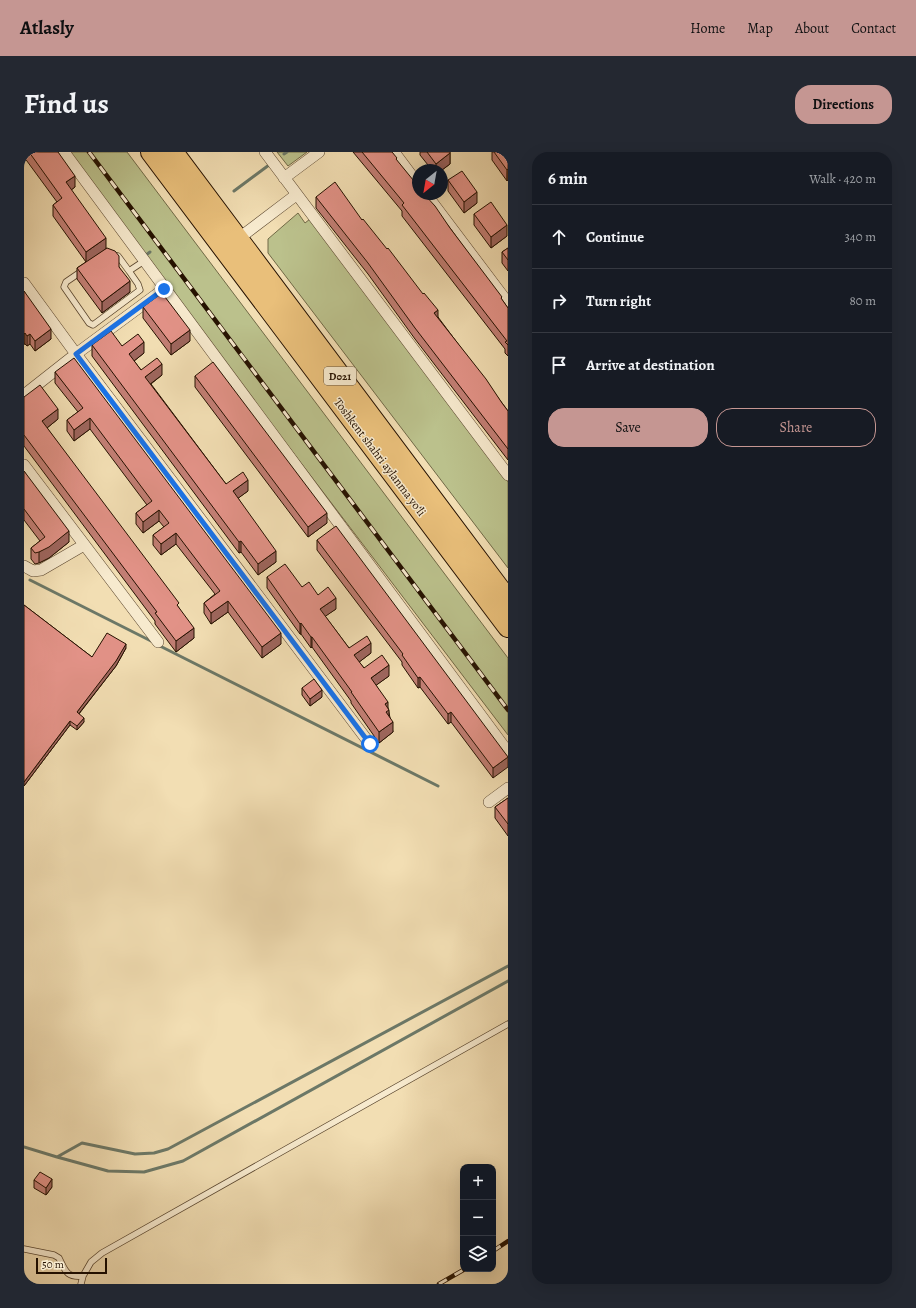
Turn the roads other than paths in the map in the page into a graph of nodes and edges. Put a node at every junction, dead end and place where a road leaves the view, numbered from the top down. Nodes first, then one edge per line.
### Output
1 (64, 152) edge
2 (151, 152) edge
3 (173, 152) edge
4 (265, 152) edge
5 (319, 152) edge
6 (394, 152) edge
7 (412, 176) edge
8 (284, 178) junction
9 (296, 195) junction
10 (431, 200) edge
11 (231, 245) junction
12 (108, 253) edge
13 (144, 261) junction
14 (90, 266) edge
15 (129, 271) junction
16 (24, 283) edge
17 (164, 289) junction
18 (508, 303) edge
19 (76, 354) junction
20 (24, 395) edge
21 (24, 465) edge
22 (508, 474) edge
23 (84, 545) junction
24 (24, 566) edge
25 (508, 600) edge
26 (508, 627) edge
27 (158, 642) dead end
28 (370, 744) dead end
29 (508, 752) edge
30 (508, 788) edge
31 (489, 802) dead end
32 (508, 1024) edge
33 (24, 1250) edge
34 (83, 1276) junction
35 (81, 1284) edge

1 - 13 street
2 - 11 highway, Toshkent shahri aylanma yoʻli / D021
3 - 11 highway, Toshkent shahri aylanma yoʻli / D021
4 - 8 street
5 - 8 street
6 - 7 street
8 - 9 street
9 - 11 street
9 - 22 street
10 - 18 street
11 - 25 highway, Toshkent shahri aylanma yoʻli / D021
11 - 26 highway, Toshkent shahri aylanma yoʻli / D021
12 - 15 lane
13 - 15 lane
13 - 17 street
14 - 15 lane
16 - 19 street
17 - 19 street
17 - 29 street
19 - 20 street
19 - 28 street
21 - 23 street
23 - 24 street
23 - 27 street
30 - 31 street
32 - 34 lane
33 - 34 lane
34 - 35 lane

